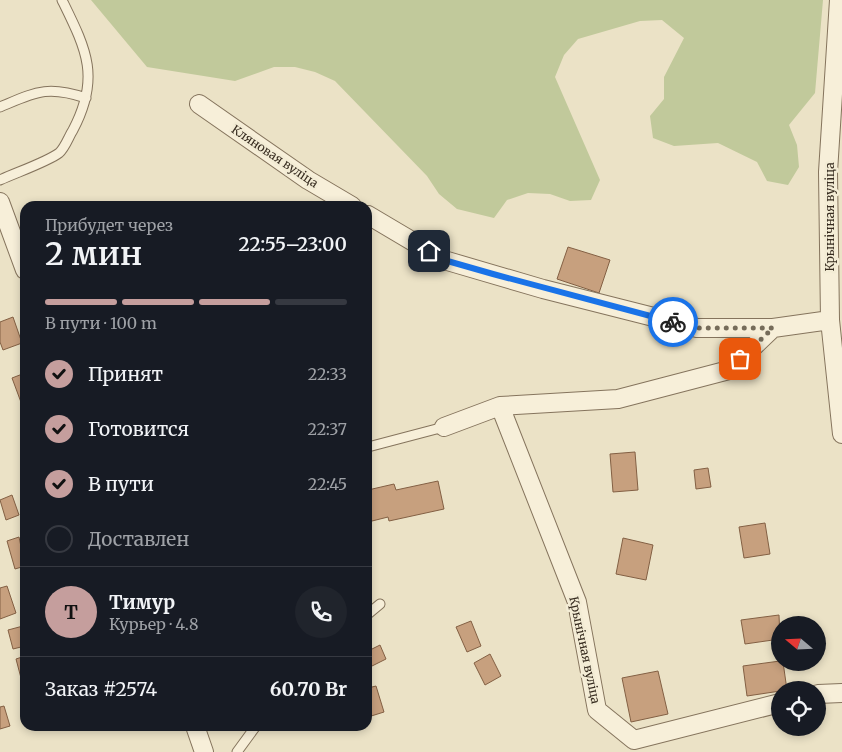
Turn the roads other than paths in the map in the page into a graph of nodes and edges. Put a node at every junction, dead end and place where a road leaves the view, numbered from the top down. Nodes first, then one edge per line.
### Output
1 (62, 0) edge
2 (839, 0) edge
3 (86, 98) junction
4 (198, 104) dead end
5 (0, 107) edge
6 (0, 180) edge
7 (344, 201) edge
8 (0, 202) edge
9 (372, 217) edge
10 (20, 256) edge
11 (830, 320) junction
12 (773, 328) junction
13 (500, 406) junction
14 (444, 428) joint
15 (842, 434) edge
16 (372, 446) edge
17 (380, 604) dead end
18 (372, 611) edge
19 (842, 693) edge
20 (826, 694) edge
21 (771, 705) edge
22 (197, 731) edge
23 (253, 731) edge
24 (204, 752) edge
25 (238, 752) edge

1 - 3 lane
2 - 11 street, Крынічная вуліца
3 - 5 lane
3 - 6 lane
4 - 7 street, Кляновая вуліца
8 - 10 street
9 - 12 street
11 - 12 street
11 - 15 street, Крынічная вуліца
12 - 13 street
13 - 14 street
13 - 21 street, Крынічная вуліца
14 - 16 lane
17 - 18 lane
19 - 20 street
22 - 24 street
23 - 25 lane

